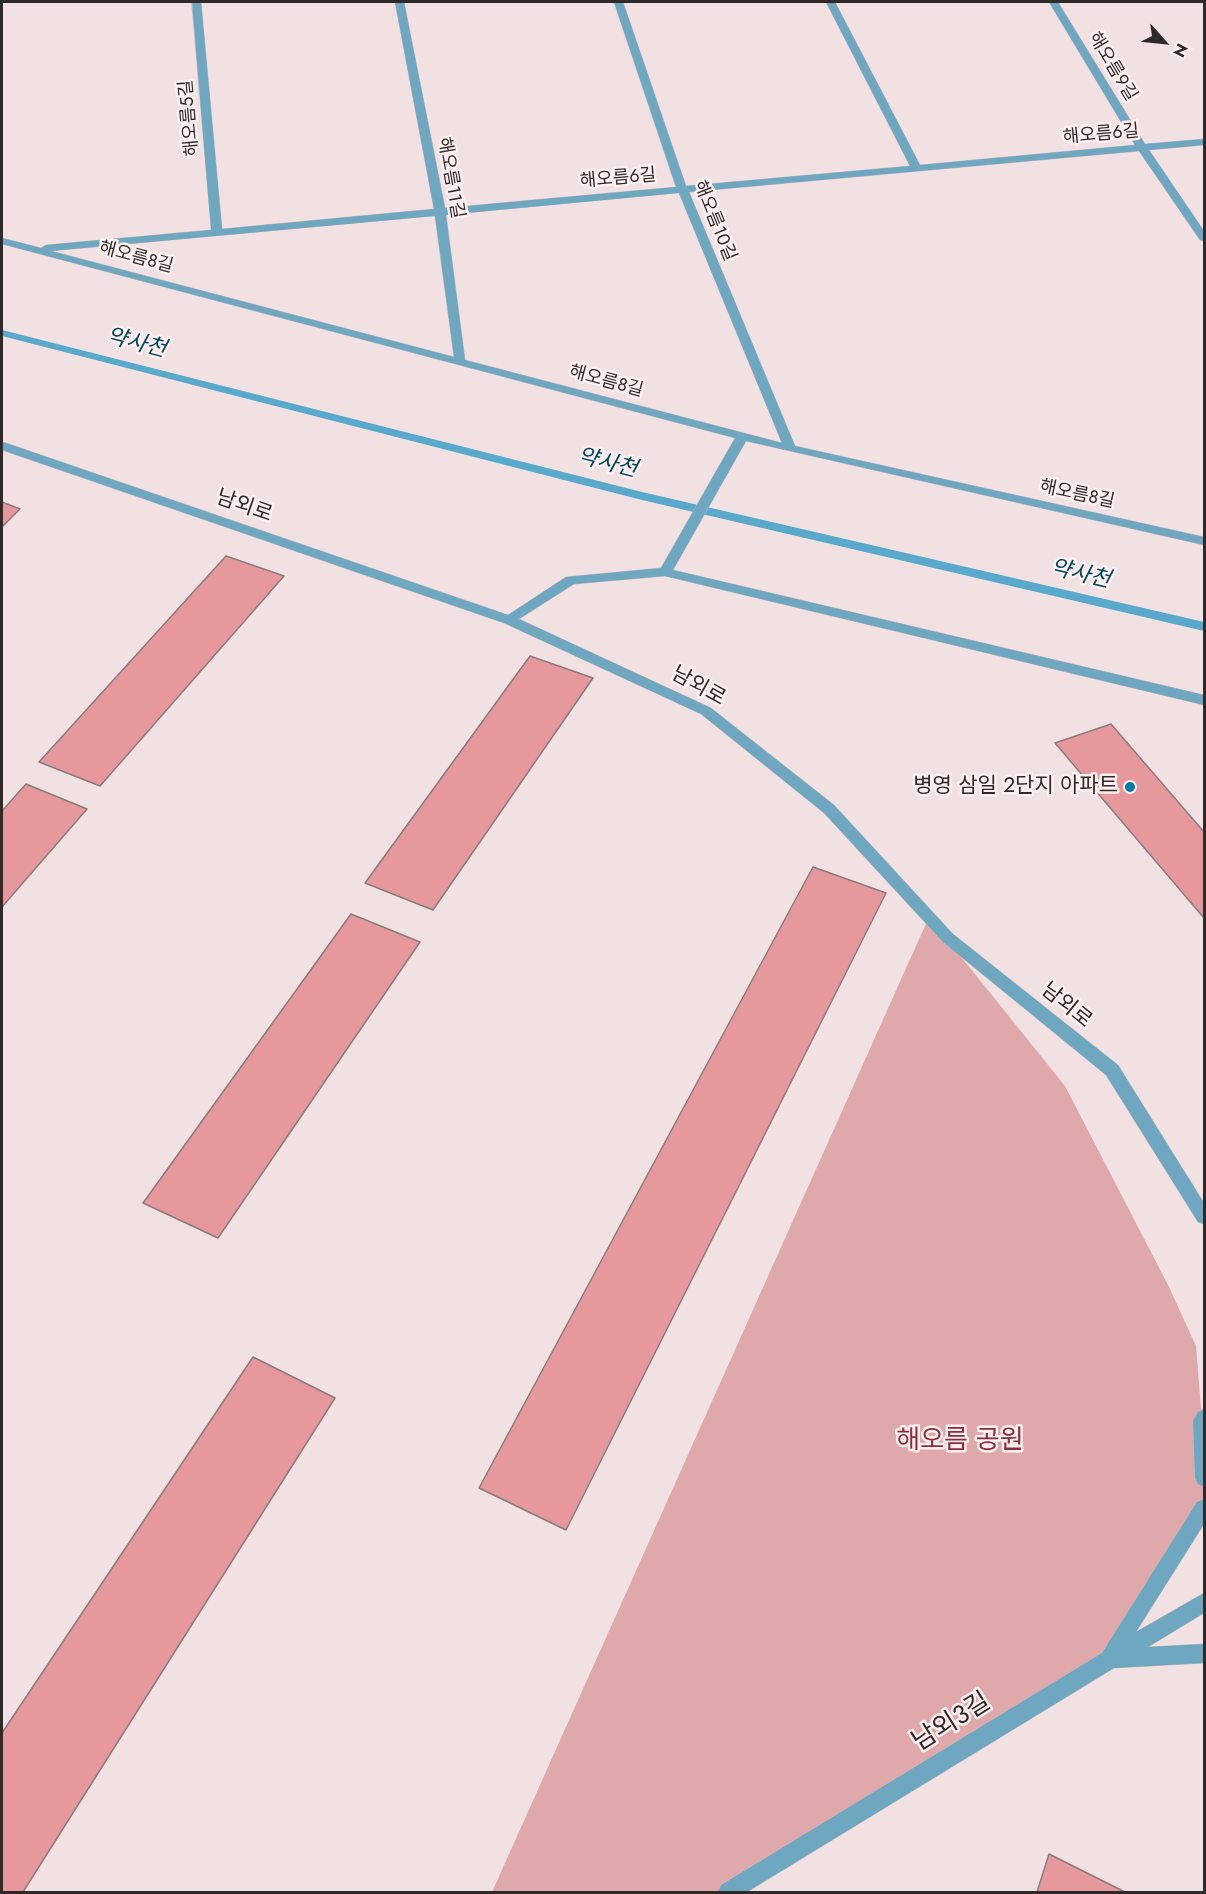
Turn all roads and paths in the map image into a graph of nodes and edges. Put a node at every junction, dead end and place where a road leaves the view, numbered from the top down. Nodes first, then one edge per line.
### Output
1 (196, 2) edge
2 (399, 2) edge
3 (618, 2) edge
4 (830, 2) edge
5 (1053, 2) edge
6 (1204, 141) edge
7 (1142, 147) junction
8 (917, 169) junction
9 (682, 189) junction
10 (440, 212) junction
11 (217, 232) junction
12 (1204, 238) edge
13 (2, 241) edge
14 (34, 249) junction
15 (460, 362) junction
16 (742, 437) junction
17 (2, 447) edge
18 (790, 450) junction
19 (1204, 541) edge
20 (665, 572) junction
21 (509, 620) junction
22 (1204, 700) edge
23 (1204, 1217) edge
24 (1204, 1418) edge
25 (1204, 1478) edge
26 (1204, 1508) edge
27 (1204, 1602) edge
28 (1204, 1654) edge
29 (1110, 1658) junction
30 (728, 1893) edge

1 - 11 street, 해오름5길
2 - 10 street, 해오름11길
3 - 9 street, 해오름10길
4 - 8 street
5 - 7 street, 해오름9길
6 - 7 street, 해오름6길
7 - 8 street, 해오름6길
7 - 12 street, 해오름9길
8 - 9 street, 해오름6길
9 - 10 street, 해오름6길
9 - 18 street, 해오름10길
10 - 11 street, 해오름6길
10 - 15 street, 해오름11길
11 - 14 street, 해오름6길
13 - 14 street, 해오름8길
14 - 15 street, 해오름8길
15 - 16 street, 해오름8길
16 - 18 street, 해오름8길
16 - 20 street
17 - 21 street, 남외로
18 - 19 street, 해오름8길
20 - 21 street
20 - 22 street
21 - 23 street, 남외로
24 - 25 street
26 - 29 street
27 - 29 street, 남외3길
28 - 29 street
29 - 30 street, 남외3길

